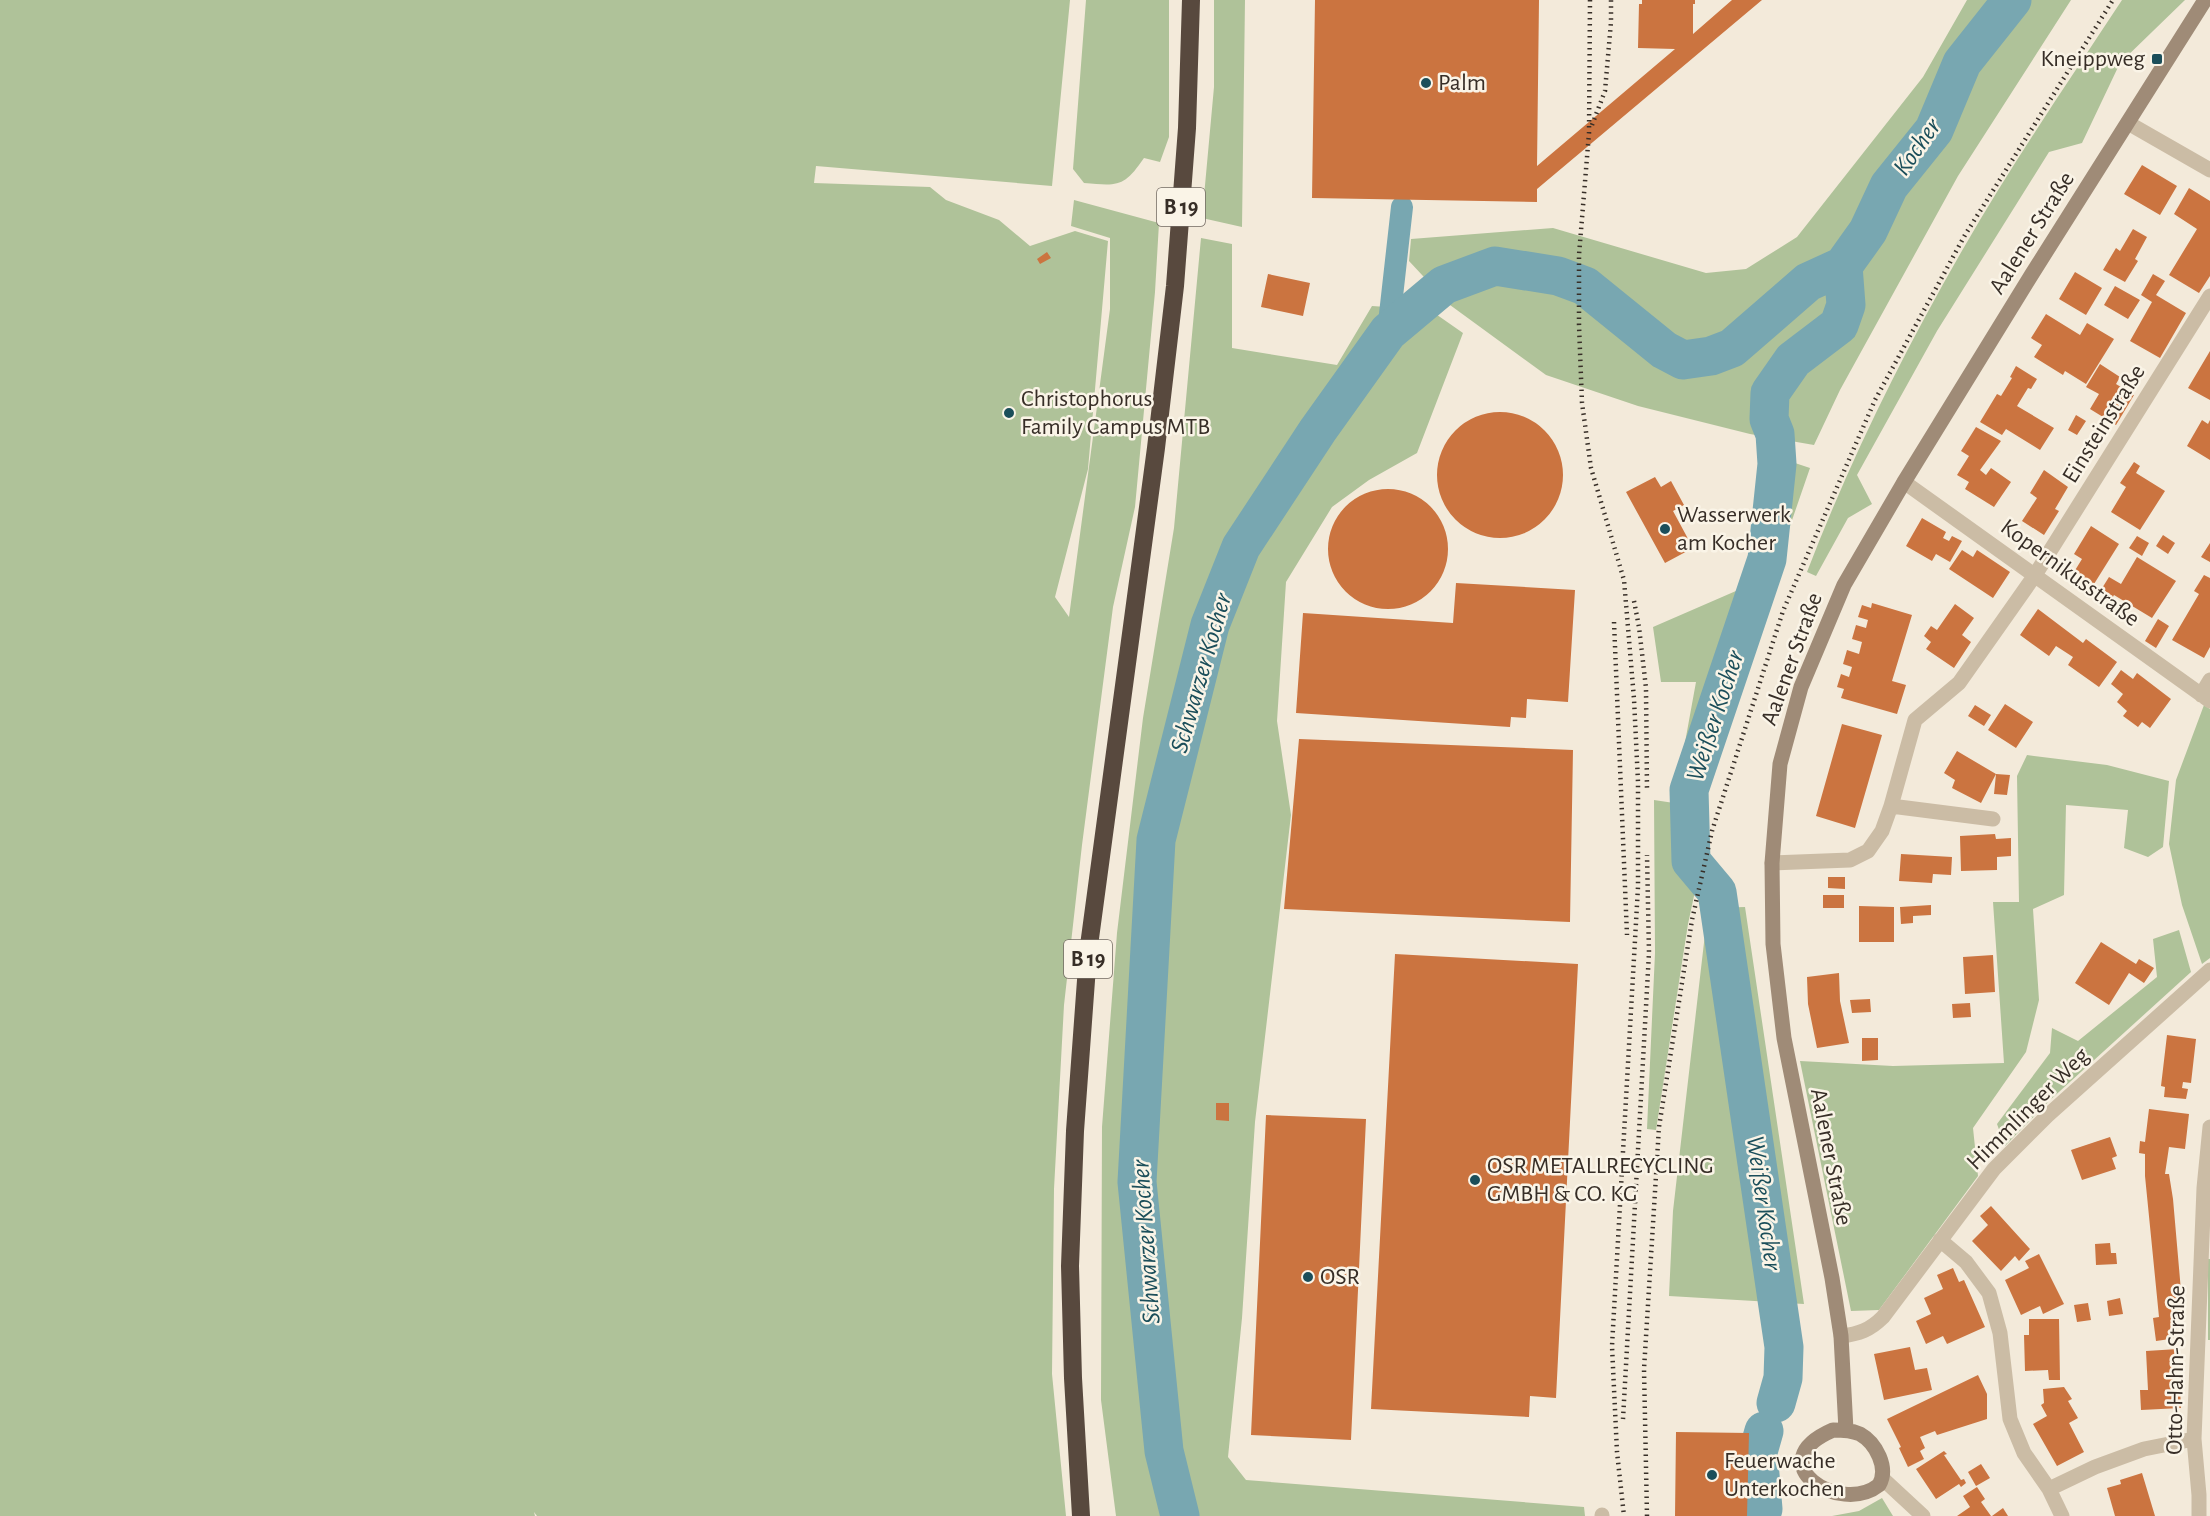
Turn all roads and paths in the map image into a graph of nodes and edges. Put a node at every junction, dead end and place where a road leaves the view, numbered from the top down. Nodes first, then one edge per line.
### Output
1 (1191, 0) edge
2 (2205, 0) edge
3 (2128, 123) junction
4 (2210, 170) edge
5 (2210, 297) edge
6 (1904, 482) junction
7 (2035, 575) junction
8 (2210, 680) edge
9 (2205, 698) edge
10 (1891, 806) junction
11 (1993, 819) dead end
12 (1772, 863) junction
13 (2210, 971) edge
14 (2210, 1127) edge
15 (2206, 1225) edge
16 (1940, 1240) junction
17 (1840, 1336) junction
18 (1846, 1430) junction
19 (2194, 1439) junction
20 (1883, 1479) junction
21 (2049, 1489) junction
22 (1824, 1505) dead end
23 (1843, 1509) dead end
24 (1081, 1516) edge
25 (1923, 1516) edge
26 (2062, 1516) edge
27 (2199, 1516) edge

1 - 24 highway, B 19
2 - 3 street, Aalener Straße
3 - 4 street
3 - 6 street, Aalener Straße
5 - 7 street, Einsteinstraße
6 - 7 street, Kopernikusstraße
6 - 12 street, Aalener Straße
7 - 9 street, Kopernikusstraße
7 - 10 street, Einsteinstraße
8 - 9 street
10 - 11 street
10 - 12 street, Einsteinstraße
12 - 17 street, Aalener Straße
13 - 16 street, Himmlinger Weg
14 - 15 street, Otto-Hahn-Straße
15 - 19 street, Otto-Hahn-Straße
16 - 17 street, Himmlinger Weg
16 - 21 street
17 - 18 street, Aalener Straße
18 - 20 street
18 - 22 street
19 - 21 street
19 - 27 street, Otto-Hahn-Straße
20 - 23 street
20 - 25 street
21 - 26 street

